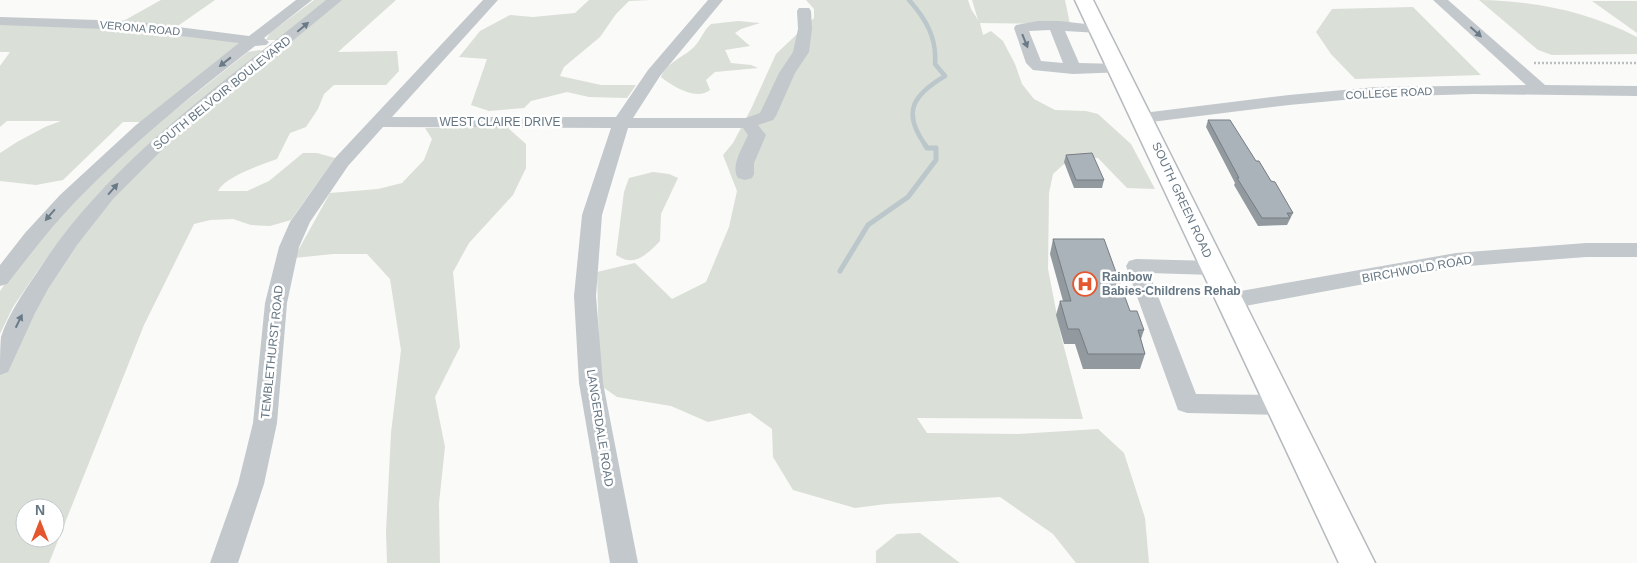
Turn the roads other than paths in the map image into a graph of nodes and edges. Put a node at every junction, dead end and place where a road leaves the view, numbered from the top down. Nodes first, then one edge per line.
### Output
1 (305, 0) edge
2 (335, 0) edge
3 (491, 0) edge
4 (716, 0) edge
5 (1084, 0) edge
6 (1440, 0) edge
7 (804, 11) dead end
8 (0, 21) edge
9 (1056, 27) junction
10 (1098, 29) junction
11 (252, 41) junction
12 (279, 46) junction
13 (1073, 69) junction
14 (1119, 69) junction
15 (1542, 91) junction
16 (1637, 91) edge
17 (1143, 118) junction
18 (379, 122) junction
19 (621, 123) junction
20 (748, 123) junction
21 (745, 174) dead end
22 (1637, 250) edge
23 (1213, 268) junction
24 (0, 279) edge
25 (1229, 301) junction
26 (0, 366) edge
27 (1280, 405) junction
28 (224, 563) edge
29 (624, 563) edge
30 (1357, 563) edge

1 - 11 street, SOUTH BELVOIR BOULEVARD
12 -> 2 street, SOUTH BELVOIR BOULEVARD
3 - 18 street, TEMBLETHURST ROAD
4 - 19 street, LANGERDALE ROAD
5 - 10 main road, SOUTH GREEN ROAD
6 -> 15 street
7 - 20 street
8 - 11 street, VERONA ROAD
9 - 10 street
9 - 13 street
9 -> 13 street
10 - 14 main road, SOUTH GREEN ROAD
11 - 12 street, VERONA ROAD
11 -> 24 street, SOUTH BELVOIR BOULEVARD
26 -> 12 street, SOUTH BELVOIR BOULEVARD
13 - 14 street
14 - 17 main road, SOUTH GREEN ROAD
15 - 16 street, COLLEGE ROAD
15 - 17 street, COLLEGE ROAD
17 - 23 main road, SOUTH GREEN ROAD
18 - 19 street, WEST CLAIRE DRIVE
18 - 28 street, TEMBLETHURST ROAD
19 - 20 street, WEST CLAIRE DRIVE
19 - 29 street, LANGERDALE ROAD
20 - 21 street
22 - 25 street, BIRCHWOLD ROAD
23 - 25 main road, SOUTH GREEN ROAD
23 - 27 street
25 - 27 main road, SOUTH GREEN ROAD
27 - 30 main road, SOUTH GREEN ROAD

